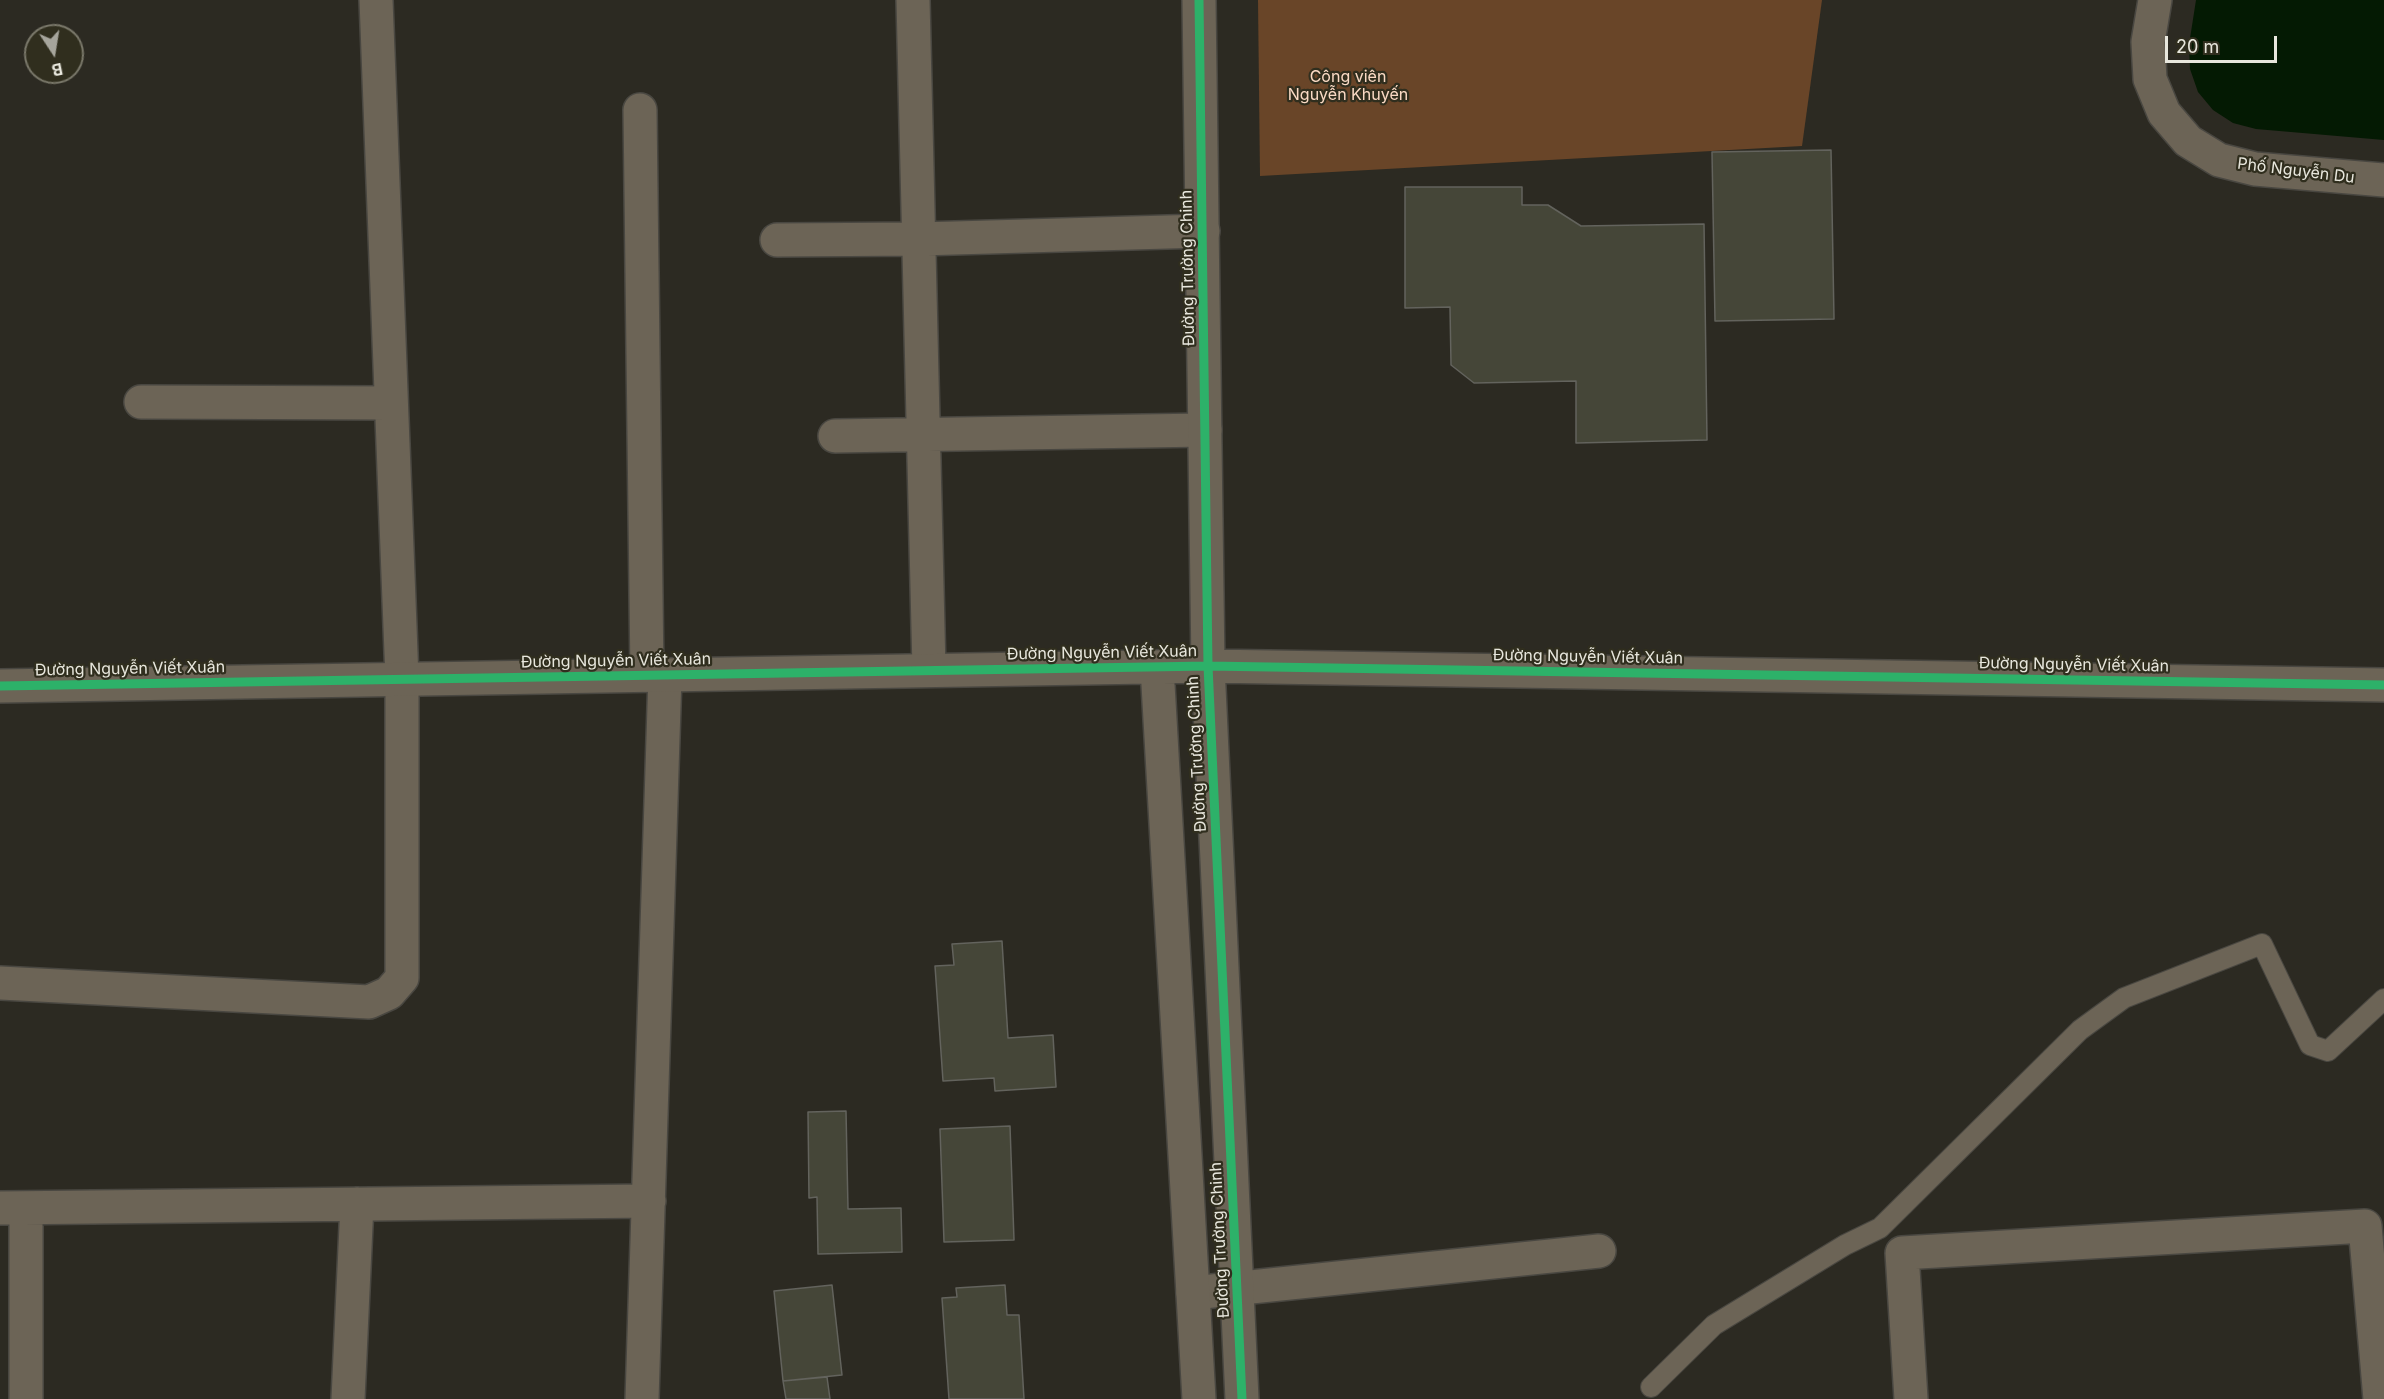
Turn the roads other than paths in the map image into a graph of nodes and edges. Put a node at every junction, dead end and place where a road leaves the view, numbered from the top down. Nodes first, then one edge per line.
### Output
1 (376, 0) edge
2 (913, 0) edge
3 (1199, 0) edge
4 (2155, 0) edge
5 (640, 110) dead end
6 (2384, 180) edge
7 (1203, 231) junction
8 (777, 240) dead end
9 (919, 240) junction
10 (141, 402) dead end
11 (391, 404) junction
12 (1205, 430) junction
13 (924, 433) junction
14 (835, 436) dead end
15 (1209, 666) junction
16 (1157, 667) junction
17 (929, 670) junction
18 (656, 675) junction
19 (402, 679) junction
20 (2384, 685) edge
21 (0, 686) edge
22 (0, 983) edge
23 (1223, 986) junction
24 (1175, 988) junction
25 (2384, 999) edge
26 (649, 1201) junction
27 (357, 1204) junction
28 (13, 1208) edge
29 (1880, 1228) junction
30 (1599, 1251) dead end
31 (1902, 1253) junction
32 (1237, 1289) junction
33 (1193, 1293) junction
34 (1651, 1386) dead end
35 (26, 1399) edge
36 (348, 1399) edge
37 (642, 1399) edge
38 (1199, 1399) edge
39 (1242, 1399) edge
40 (1911, 1399) edge
41 (2380, 1399) edge

1 - 11 street
2 - 9 street
3 - 7 street, Đường Trường Chinh
4 - 6 street, Phố Nguyễn Du
5 - 18 street
7 - 9 street
7 - 12 street, Đường Trường Chinh
8 - 9 street
9 - 13 street
10 - 11 street
11 - 19 street
12 - 13 street
12 - 15 street, Đường Trường Chinh
13 - 14 street
13 - 17 street
15 - 16 street, Đường Nguyễn Viết Xuân
15 - 20 street, Đường Nguyễn Viết Xuân
15 - 23 street, Đường Trường Chinh
16 - 17 street, Đường Nguyễn Viết Xuân
16 - 24 street, Đường Trường Chinh
17 - 18 street, Đường Nguyễn Viết Xuân
18 - 19 street, Đường Nguyễn Viết Xuân
18 - 26 street
19 - 21 street, Đường Nguyễn Viết Xuân
19 - 22 street
23 - 24 street
23 - 32 street, Đường Trường Chinh
24 - 33 street, Đường Trường Chinh
25 - 29 lane
26 - 27 street
26 - 37 street
27 - 28 street
27 - 36 street
28 - 35 street
29 - 31 lane
29 - 34 lane
30 - 32 street
31 - 40 street
31 - 41 street
32 - 33 street
32 - 39 street, Đường Trường Chinh
33 - 38 street, Đường Trường Chinh

